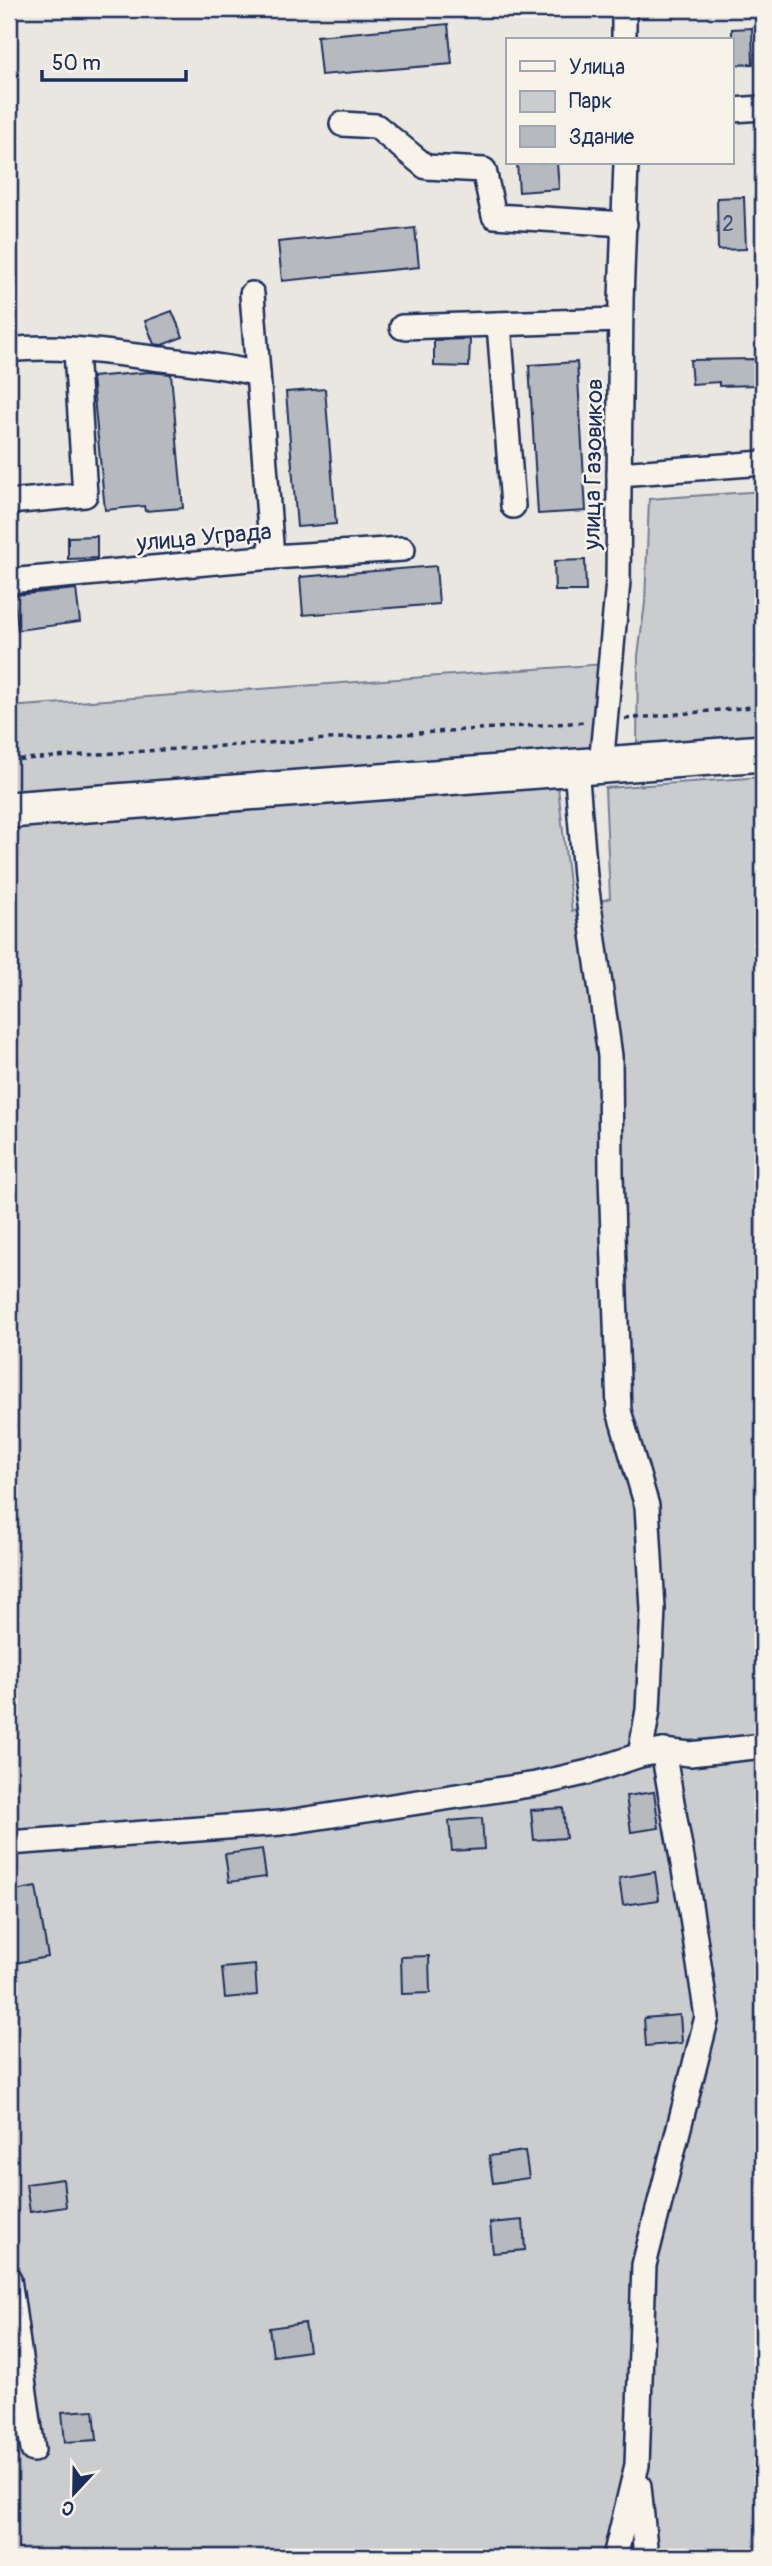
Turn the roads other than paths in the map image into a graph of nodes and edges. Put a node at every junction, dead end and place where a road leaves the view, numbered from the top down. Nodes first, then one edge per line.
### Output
1 (624, 9) edge
2 (624, 38) edge
3 (763, 108) edge
4 (734, 110) edge
5 (342, 124) dead end
6 (626, 164) edge
7 (625, 224) junction
8 (252, 294) dead end
9 (621, 320) junction
10 (499, 324) junction
11 (402, 327) dead end
12 (9, 350) edge
13 (76, 351) junction
14 (258, 374) junction
15 (763, 463) edge
16 (619, 474) junction
17 (9, 502) edge
18 (513, 506) dead end
19 (403, 549) dead end
20 (272, 557) junction
21 (9, 581) edge
22 (763, 753) edge
23 (588, 767) junction
24 (9, 810) edge
25 (763, 1746) edge
26 (652, 1753) junction
27 (9, 1843) edge
28 (9, 2279) edge
29 (33, 2450) dead end
30 (638, 2465) junction
31 (615, 2557) edge
32 (646, 2557) edge

1 - 2 street
3 - 4 street
5 - 7 street
6 - 7 street, улица Газовиков
7 - 9 street, улица Газовиков
8 - 14 street
9 - 10 street
9 - 16 street, улица Газовиков
10 - 11 street
10 - 18 street
12 - 13 street
13 - 14 street
13 - 17 street
14 - 20 street
15 - 16 street
16 - 23 street, улица Газовиков
19 - 20 street, улица Уграда
20 - 21 street, улица Уграда
22 - 23 highway
23 - 24 highway
23 - 26 street, улица Газовиков
25 - 26 street
26 - 27 street
26 - 30 street
28 - 29 street
30 - 31 street
30 - 32 street

